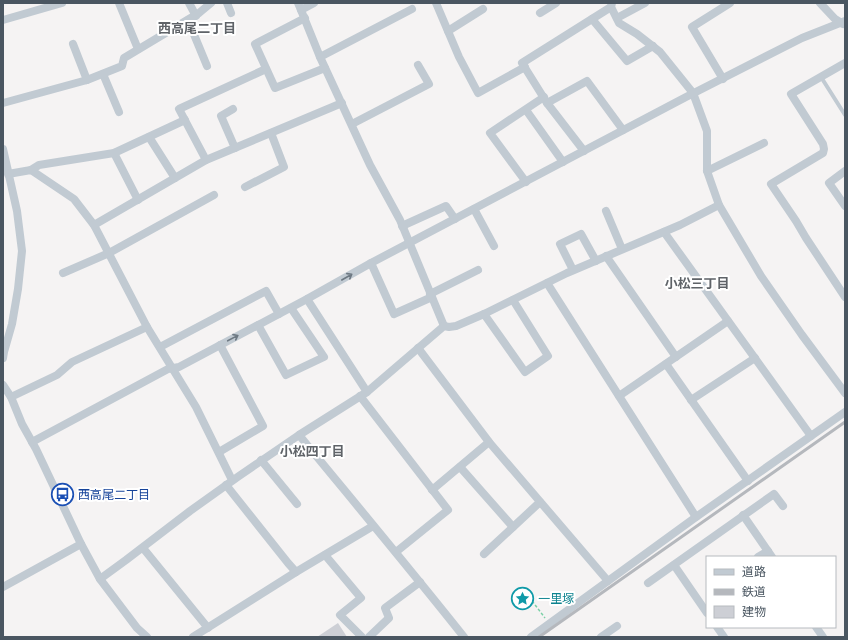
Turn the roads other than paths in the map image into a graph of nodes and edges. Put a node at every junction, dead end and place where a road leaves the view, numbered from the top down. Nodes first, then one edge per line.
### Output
1 (62, 3) edge
2 (119, 3) edge
3 (189, 3) edge
4 (212, 3) edge
5 (227, 3) edge
6 (314, 3) edge
7 (436, 3) edge
8 (556, 3) edge
9 (645, 3) edge
10 (730, 3) edge
11 (820, 3) edge
12 (612, 5) edge
13 (299, 6) edge
14 (412, 9) dead end
15 (483, 9) dead end
16 (540, 12) dead end
17 (231, 13) dead end
18 (196, 16) junction
19 (305, 18) junction
20 (617, 18) junction
21 (3, 20) edge
22 (188, 20) junction
23 (592, 20) junction
24 (844, 23) edge
25 (448, 30) junction
26 (73, 44) dead end
27 (653, 46) junction
28 (138, 49) junction
29 (320, 57) junction
30 (845, 63) edge
31 (418, 65) dead end
32 (207, 66) dead end
33 (525, 67) junction
34 (325, 68) junction
35 (266, 69) junction
36 (103, 74) junction
37 (821, 77) junction
38 (723, 78) junction
39 (87, 80) junction
40 (693, 93) junction
41 (546, 100) junction
42 (342, 102) junction
43 (3, 103) edge
44 (233, 109) dead end
45 (526, 110) junction
46 (119, 112) dead end
47 (845, 115) edge
48 (185, 120) junction
49 (352, 124) junction
50 (623, 130) junction
51 (271, 133) junction
52 (149, 137) junction
53 (764, 143) dead end
54 (235, 148) junction
55 (584, 151) junction
56 (3, 152) edge
57 (114, 154) junction
58 (206, 160) junction
59 (563, 162) junction
60 (31, 170) junction
61 (707, 171) junction
62 (845, 171) edge
63 (8, 174) junction
64 (175, 178) junction
65 (526, 182) junction
66 (245, 187) dead end
67 (214, 195) dead end
68 (138, 200) junction
69 (719, 205) junction
70 (845, 206) edge
71 (474, 209) junction
72 (606, 211) dead end
73 (455, 219) junction
74 (94, 225) junction
75 (402, 226) junction
76 (664, 232) junction
77 (410, 243) junction
78 (494, 246) dead end
79 (622, 249) junction
80 (109, 253) junction
81 (606, 256) junction
82 (596, 261) junction
83 (371, 263) junction
84 (478, 270) dead end
85 (574, 270) junction
86 (63, 273) dead end
87 (547, 283) junction
88 (431, 295) junction
89 (845, 298) edge
90 (308, 300) junction
91 (513, 300) junction
92 (291, 308) junction
93 (279, 314) junction
94 (484, 314) junction
95 (728, 321) junction
96 (258, 325) junction
97 (444, 326) junction
98 (147, 327) junction
99 (220, 345) junction
100 (160, 347) junction
101 (418, 348) junction
102 (676, 357) junction
103 (3, 358) edge
104 (755, 358) junction
105 (666, 364) junction
106 (173, 368) junction
107 (3, 385) edge
108 (845, 393) edge
109 (363, 394) junction
110 (619, 396) junction
111 (11, 397) junction
112 (691, 400) junction
113 (845, 412) edge
114 (299, 435) junction
115 (811, 436) junction
116 (32, 442) junction
117 (489, 442) junction
118 (219, 452) junction
119 (261, 460) junction
120 (460, 467) junction
121 (748, 481) junction
122 (229, 482) junction
123 (432, 490) junction
124 (540, 502) junction
125 (297, 504) dead end
126 (783, 506) dead end
127 (743, 516) junction
128 (696, 517) junction
129 (373, 526) junction
130 (513, 527) junction
131 (81, 544) junction
132 (143, 548) junction
133 (396, 552) junction
134 (484, 554) dead end
135 (770, 554) edge
136 (325, 555) junction
137 (674, 565) junction
138 (296, 572) junction
139 (100, 579) junction
140 (608, 581) junction
141 (420, 582) junction
142 (648, 583) dead end
143 (3, 587) edge
144 (706, 612) edge
145 (617, 626) dead end
146 (208, 628) junction
147 (718, 628) edge
148 (817, 628) edge
149 (611, 634) edge
150 (147, 637) edge
151 (193, 637) edge
152 (362, 637) edge
153 (369, 637) edge
154 (464, 637) edge
155 (531, 637) edge
156 (601, 637) edge
157 (724, 637) edge
158 (823, 637) edge

1 - 21 street
2 - 28 street
3 - 18 street
4 - 18 street
5 - 17 street
6 - 13 street
7 - 25 street
8 - 16 street
9 - 20 street
10 - 38 street
11 - 24 street
12 - 20 street
12 - 23 street
13 - 19 street
14 - 29 street
15 - 25 street
18 - 22 street
19 - 29 street
19 - 35 street
20 - 27 street
22 - 28 street
22 - 32 street
23 - 27 street
23 - 33 street
24 - 38 street
25 - 33 street
26 - 39 street
27 - 40 street
28 - 36 street
29 - 34 street
30 - 37 street
31 - 49 street
33 - 41 street
34 - 35 street
34 - 42 street
35 - 48 street
36 - 39 street
36 - 46 street
37 - 47 lane
37 - 89 street
38 - 40 street
39 - 43 street
40 - 50 street
40 - 61 street
41 - 45 street
41 - 50 street
41 - 55 street
42 - 49 street
42 - 51 street
44 - 54 street
45 - 59 street
45 - 65 street
48 - 52 street
48 - 58 street
49 - 75 street
50 - 55 street
51 - 54 street
51 - 66 street
52 - 57 street
52 - 64 street
53 - 61 street
54 - 58 street
55 - 59 street
56 - 63 street
57 - 60 street
57 - 68 street
58 - 64 street
59 - 65 street
60 - 63 street
60 - 74 street
61 - 69 street
62 - 70 street
63 - 103 street
64 - 68 street
65 - 71 street
67 - 80 street
68 - 74 street
69 - 76 street
69 - 108 street
71 - 73 street
71 - 78 street
72 - 79 street
73 - 75 street
73 - 77 street
74 - 80 street
75 - 77 street
76 - 79 street
76 - 95 street
77 - 83 street
77 - 88 street
79 - 81 street
80 - 86 street
80 - 98 street
81 - 82 street
81 - 102 street
82 - 85 street
82 - 85 street
83 - 88 street
90 -> 83 street
84 - 88 street
85 - 87 street
87 - 91 street
87 - 110 street
88 - 97 street
90 - 92 street
90 - 109 street
91 - 94 street
91 - 94 street
92 - 93 street
92 - 96 street
93 - 96 street
93 - 100 street
94 - 97 street
95 - 102 street
95 - 104 street
99 -> 96 street
97 - 101 street
98 - 100 street
98 - 111 street
99 - 106 street
99 - 118 street
100 - 106 street
101 - 109 street
101 - 117 street
102 - 105 street
104 - 112 street
104 - 115 street
105 - 110 street
105 - 112 street
106 - 116 street
106 - 118 street
107 - 111 street
109 - 114 street
109 - 123 street
110 - 128 street
111 - 116 street
112 - 121 street
113 - 115 street
114 - 119 street
114 - 129 street
115 - 121 street
116 - 131 street
117 - 120 street
117 - 124 street
118 - 122 street
119 - 122 street
119 - 125 street
120 - 123 street
120 - 130 street
121 - 128 street
122 - 132 street
122 - 138 street
123 - 133 street
124 - 130 street
124 - 140 street
126 - 127 street
127 - 135 street
127 - 137 street
128 - 140 street
129 - 133 street
129 - 136 street
130 - 134 street
131 - 139 street
131 - 143 street
132 - 139 street
132 - 146 street
133 - 141 street
136 - 138 street
136 - 152 street
137 - 142 street
137 - 144 street
138 - 146 street
139 - 150 street
140 - 155 street
141 - 153 street
141 - 154 street
145 - 149 street
146 - 151 street
147 - 157 street
148 - 158 street
149 - 156 street

